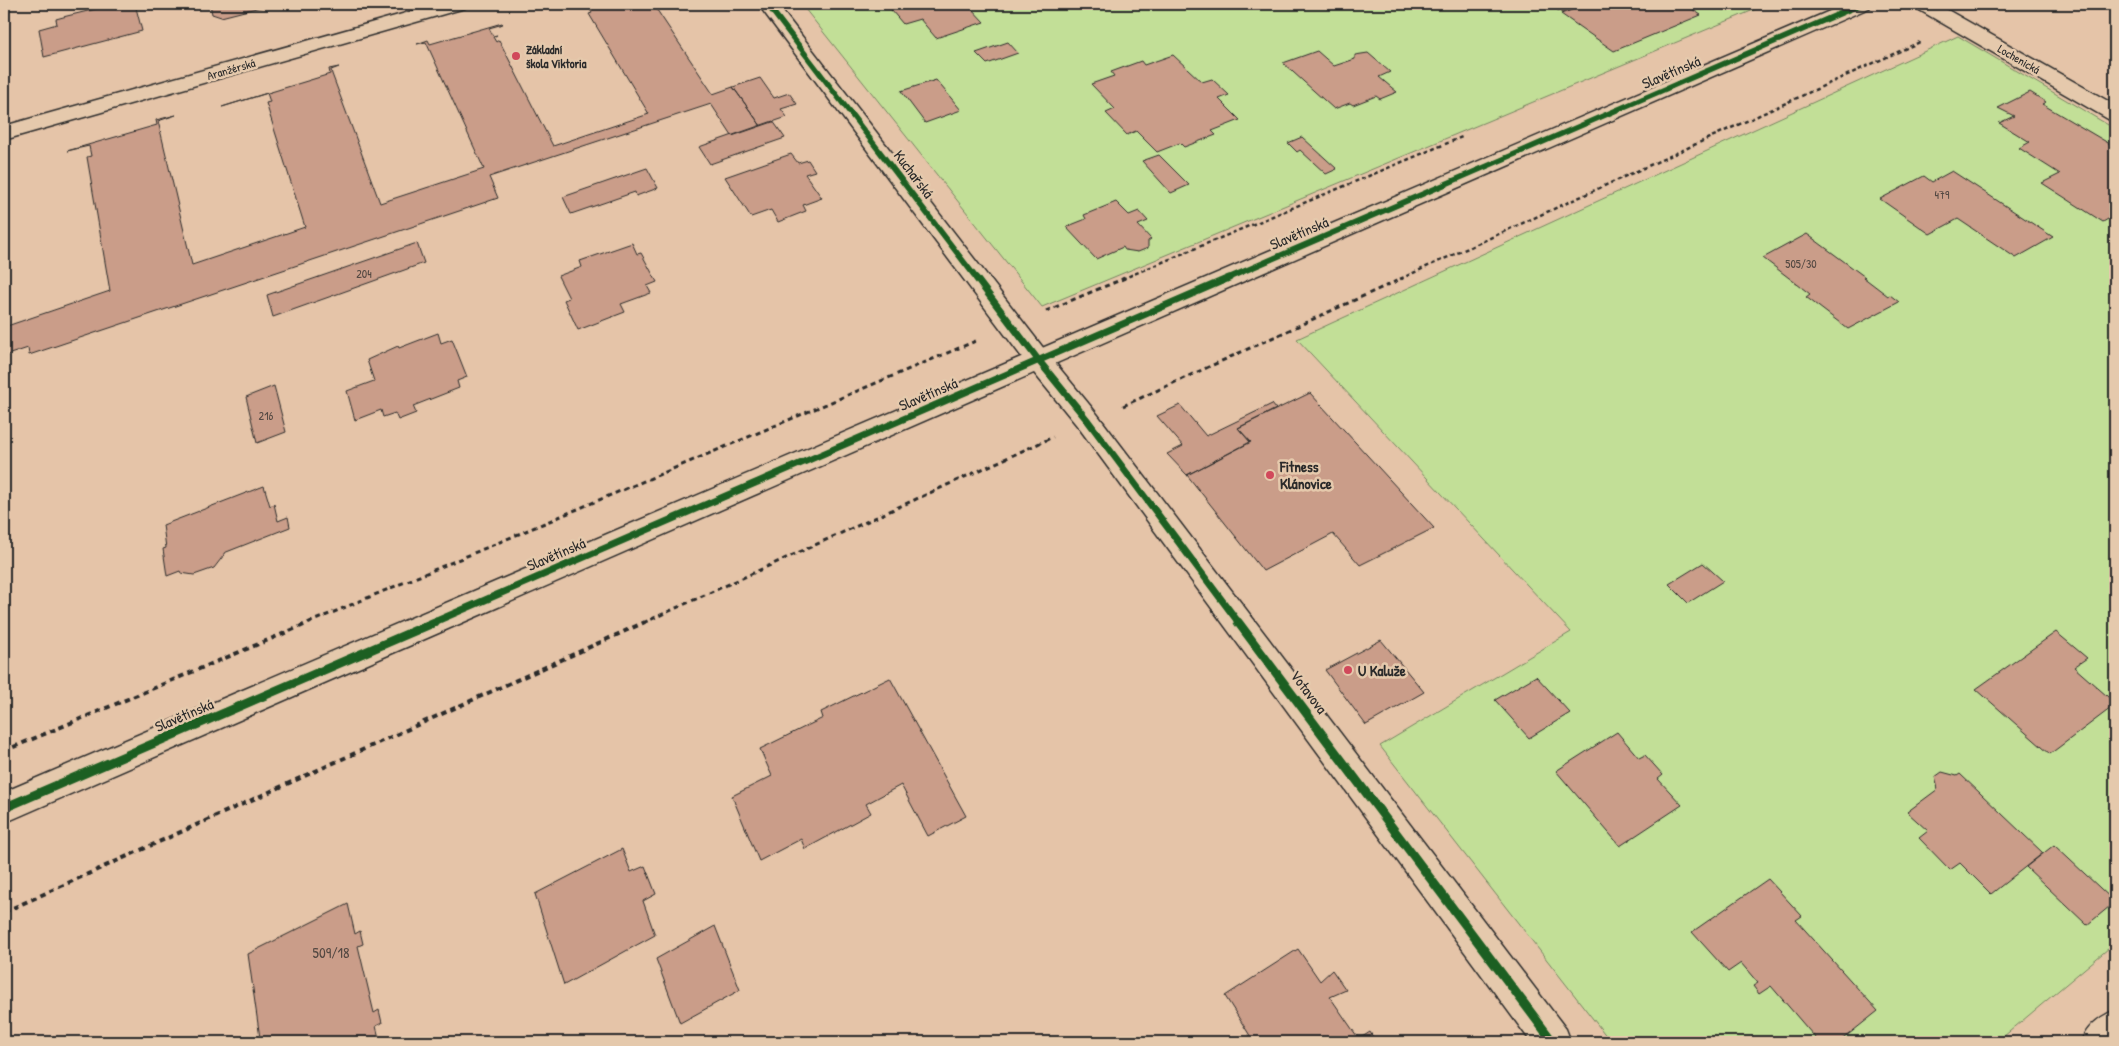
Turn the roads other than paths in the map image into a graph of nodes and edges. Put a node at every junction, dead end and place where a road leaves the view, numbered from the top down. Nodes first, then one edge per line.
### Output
1 (458, 4) edge
2 (767, 4) edge
3 (1862, 4) edge
4 (1923, 4) edge
5 (2115, 114) edge
6 (4, 133) edge
7 (1039, 361) junction
8 (4, 808) edge
9 (2115, 1028) edge
10 (1553, 1042) edge
11 (2099, 1042) edge

1 - 6 street, Aranžérská
2 - 7 street, Kuchařská
3 - 7 street, Slavětínská
4 - 5 street, Lochenická
7 - 8 street, Slavětínská
7 - 10 street, Votavova
9 - 11 street

